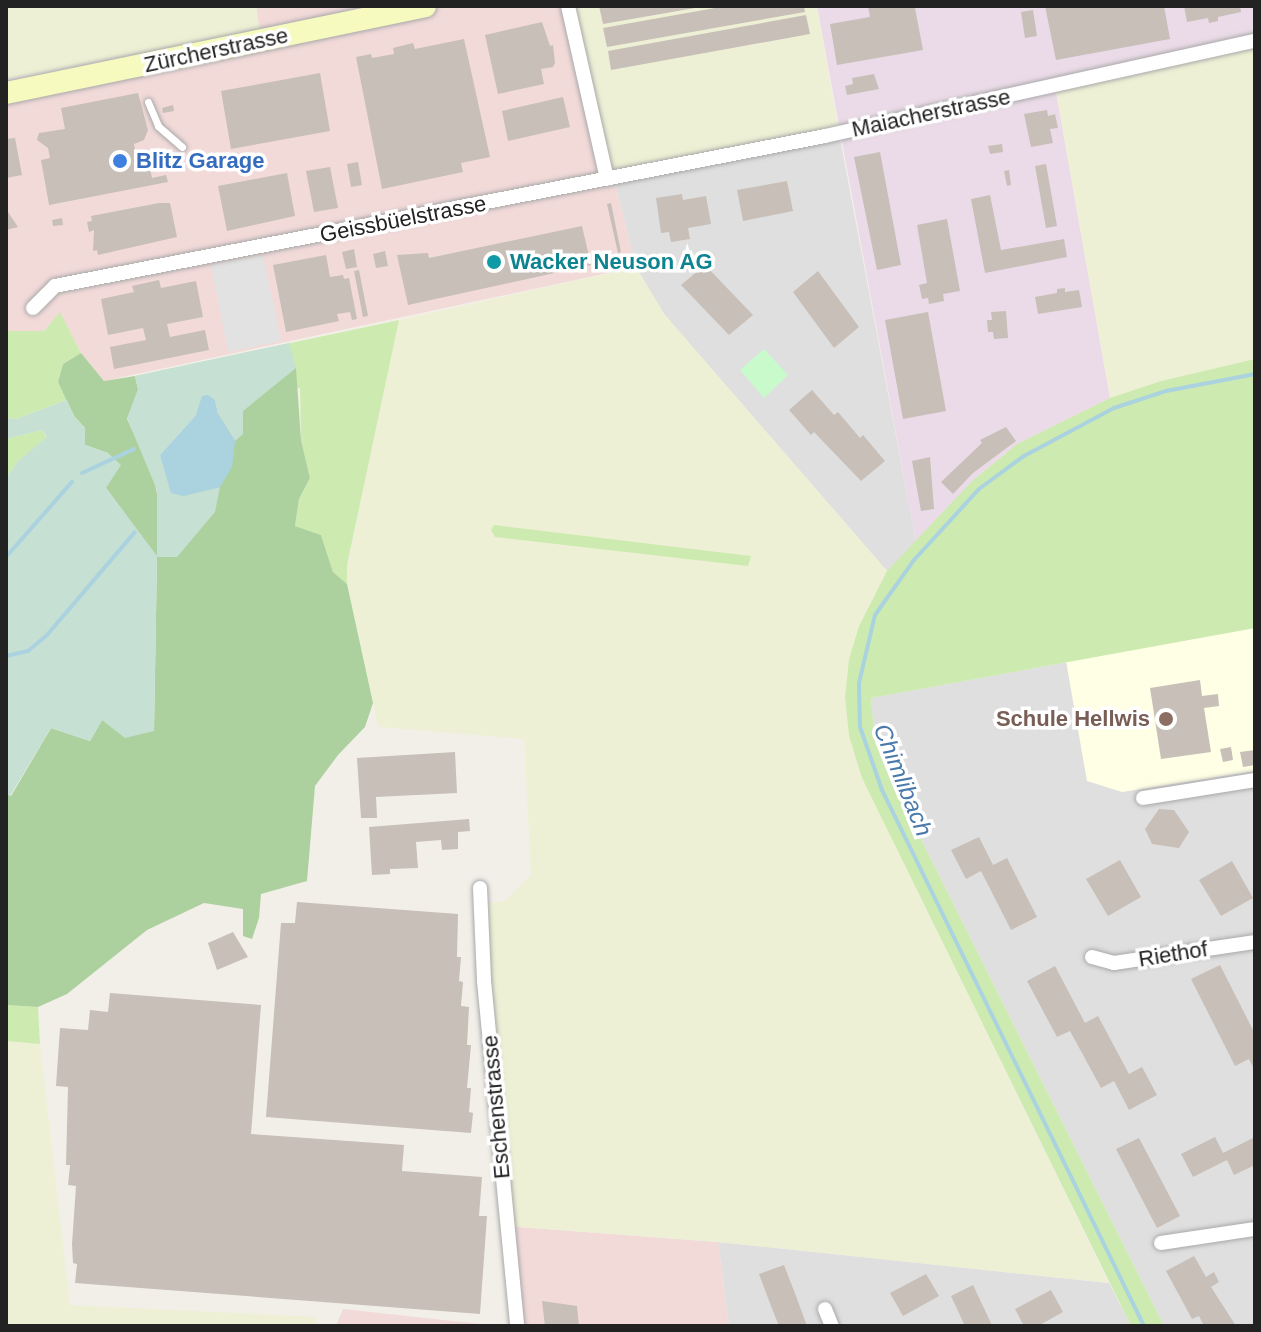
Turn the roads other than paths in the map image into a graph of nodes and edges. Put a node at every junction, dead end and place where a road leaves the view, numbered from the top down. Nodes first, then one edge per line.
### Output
1 (425, 6) edge
2 (568, 6) edge
3 (382, 11) edge
4 (1255, 41) edge
5 (6, 93) edge
6 (148, 102) dead end
7 (182, 147) dead end
8 (607, 179) junction
9 (33, 308) dead end
10 (1255, 780) edge
11 (1143, 798) dead end
12 (480, 888) dead end
13 (1255, 942) edge
14 (1092, 957) dead end
15 (1255, 1229) edge
16 (1161, 1243) dead end
17 (825, 1309) dead end
18 (517, 1326) edge
19 (832, 1326) edge

1 - 3 main road, Zürcherstrasse
2 - 8 street
3 - 5 main road, Zürcherstrasse
4 - 8 street, Maiacherstrasse
6 - 7 lane
8 - 9 street, Geissbüelstrasse
10 - 11 street
12 - 18 street, Eschenstrasse
13 - 14 street, Riethof
15 - 16 street
17 - 19 street

